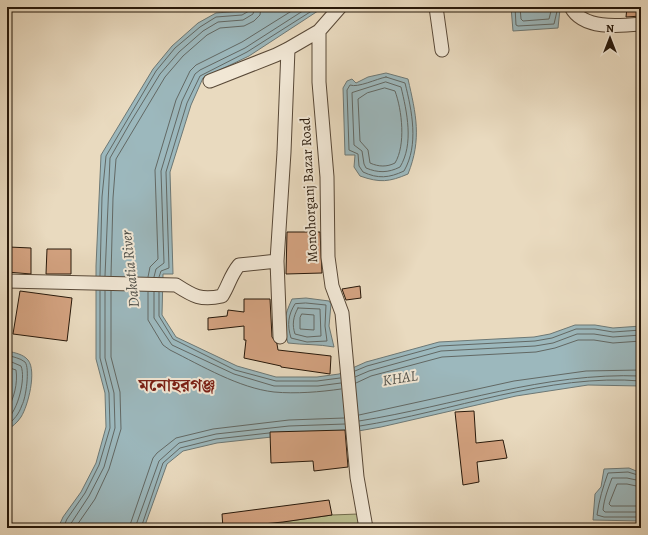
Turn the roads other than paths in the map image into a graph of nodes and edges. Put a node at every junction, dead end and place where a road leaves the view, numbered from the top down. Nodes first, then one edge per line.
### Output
1 (340, 7) edge
2 (436, 7) edge
3 (571, 7) edge
4 (641, 24) edge
5 (319, 31) junction
6 (288, 49) junction
7 (442, 50) dead end
8 (210, 81) dead end
9 (277, 261) junction
10 (7, 280) edge
11 (280, 337) dead end
12 (366, 528) edge

1 - 5 street
2 - 7 street
3 - 4 street
5 - 6 street
5 - 12 street, Monohorganj Bazar Road
6 - 8 street
6 - 9 street
9 - 10 street
9 - 11 street

